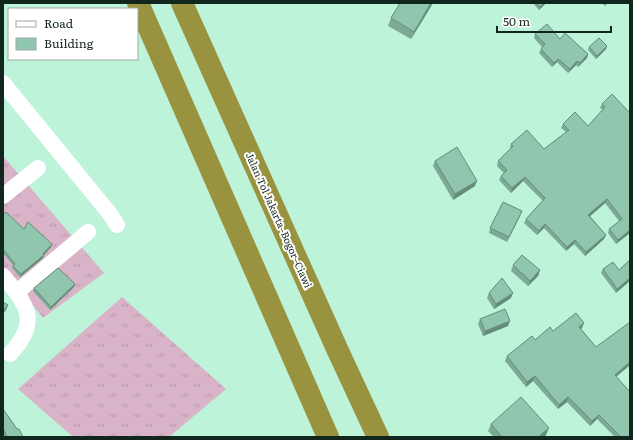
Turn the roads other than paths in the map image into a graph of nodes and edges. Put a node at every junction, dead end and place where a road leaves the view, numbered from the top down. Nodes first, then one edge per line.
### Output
1 (138, 3) edge
2 (182, 3) edge
3 (5, 87) edge
4 (38, 168) dead end
5 (3, 196) edge
6 (117, 224) dead end
7 (88, 232) dead end
8 (3, 276) edge
9 (17, 292) junction
10 (10, 354) dead end
11 (328, 437) edge
12 (378, 437) edge

1 - 11 highway
2 - 12 highway, Jalan Tol Jakarta–Bogor–Ciawi
3 - 6 street
4 - 5 street
7 - 9 street
8 - 9 street
9 - 10 street

